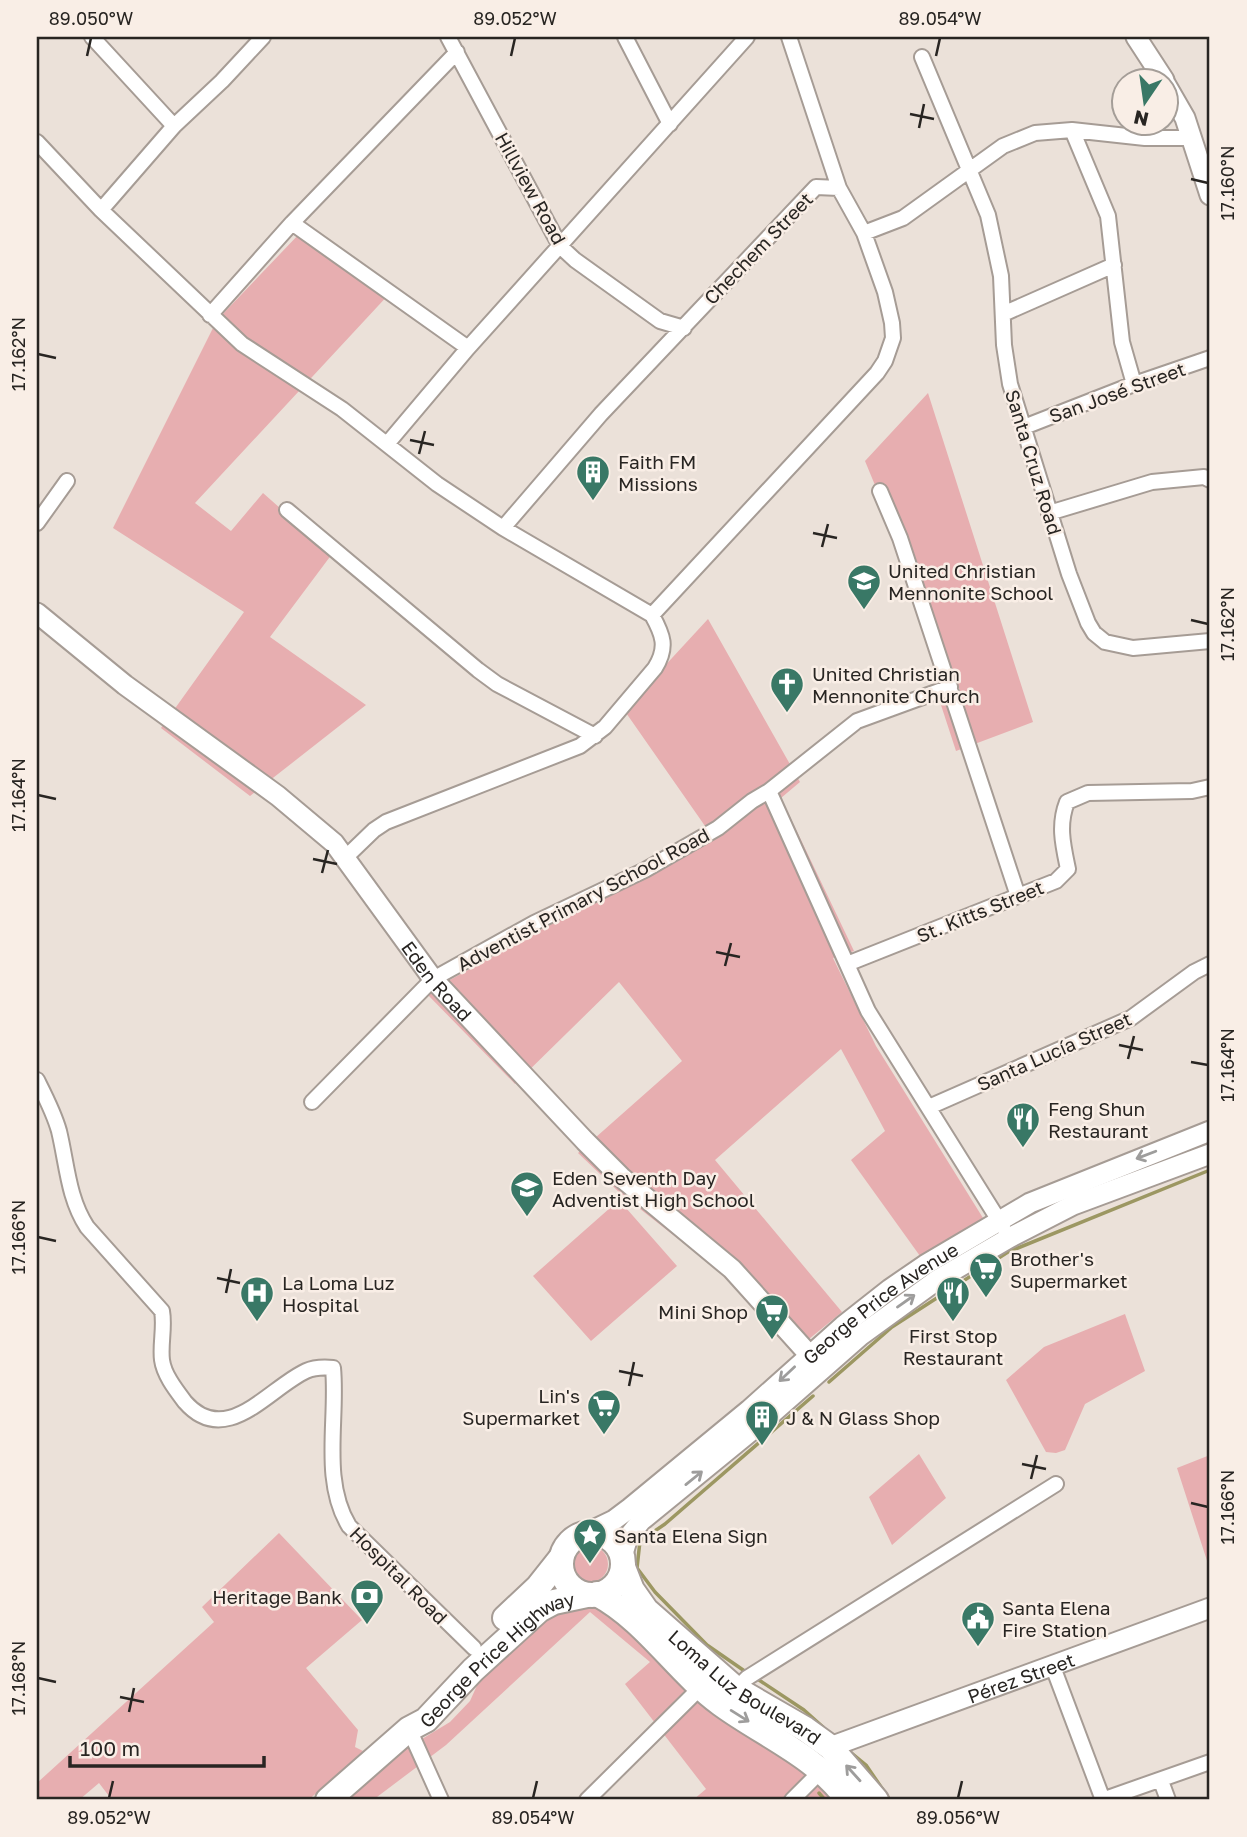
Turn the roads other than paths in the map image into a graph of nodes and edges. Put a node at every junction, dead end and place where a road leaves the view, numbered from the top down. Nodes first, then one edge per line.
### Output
1 (92, 37) edge
2 (263, 37) edge
3 (449, 37) edge
4 (625, 37) edge
5 (747, 37) edge
6 (789, 37) edge
7 (1136, 37) edge
8 (457, 52) junction
9 (922, 57) dead end
10 (1154, 66) edge
11 (1180, 109) edge
12 (670, 124) junction
13 (174, 126) junction
14 (1072, 130) junction
15 (1191, 138) junction
16 (40, 152) edge
17 (968, 171) junction
18 (839, 188) junction
19 (1210, 195) edge
20 (101, 210) junction
21 (292, 223) junction
22 (864, 233) junction
23 (560, 246) junction
24 (1114, 265) junction
25 (1003, 314) junction
26 (210, 315) junction
27 (684, 328) junction
28 (468, 348) junction
29 (1210, 358) edge
30 (1134, 384) junction
31 (1024, 427) junction
32 (387, 444) junction
33 (1210, 480) edge
34 (67, 481) dead end
35 (880, 491) dead end
36 (287, 510) dead end
37 (1049, 513) junction
38 (37, 523) edge
39 (503, 528) junction
40 (37, 613) edge
41 (652, 615) junction
42 (1210, 641) edge
43 (950, 687) junction
44 (595, 736) junction
45 (1210, 787) edge
46 (769, 791) junction
47 (346, 857) junction
48 (1018, 896) junction
49 (847, 964) junction
50 (1210, 964) edge
51 (433, 979) junction
52 (37, 1080) edge
53 (312, 1102) dead end
54 (929, 1107) junction
55 (1210, 1131) edge
56 (1210, 1154) edge
57 (1004, 1229) junction
58 (815, 1362) junction
59 (1056, 1484) dead end
60 (587, 1533) junction
61 (561, 1558) junction
62 (623, 1562) junction
63 (592, 1595) junction
64 (1210, 1608) edge
65 (474, 1648) junction
66 (1053, 1667) junction
67 (701, 1688) junction
68 (736, 1689) junction
69 (409, 1729) junction
70 (826, 1758) junction
71 (1210, 1762) edge
72 (1161, 1781) junction
73 (328, 1800) edge
74 (441, 1800) edge
75 (587, 1800) edge
76 (792, 1800) edge
77 (848, 1800) edge
78 (876, 1800) edge
79 (1102, 1800) edge
80 (1168, 1800) edge

1 - 13 street
2 - 13 street
3 - 8 street, Hillview Road
4 - 12 street
5 - 12 street
6 - 18 street
7 - 10 street
8 - 21 street
8 - 23 street, Hillview Road
9 - 17 street, Santa Cruz Road
11 - 15 street
12 - 23 street
13 - 20 street
14 - 15 street
14 - 17 street
14 - 24 street
15 - 19 street
16 - 20 street
17 - 22 street
17 - 25 street, Santa Cruz Road
18 - 22 street
18 - 27 street, Chechem Street
20 - 26 street
21 - 26 street
21 - 28 street
22 - 41 street
23 - 27 street, Hillview Road
23 - 28 street
24 - 25 street
24 - 30 street
25 - 31 street, Santa Cruz Road
26 - 32 street
27 - 39 street, Chechem Street
28 - 32 street
29 - 30 street, San José Street
30 - 31 street, San José Street
31 - 37 street, Santa Cruz Road
32 - 39 street
33 - 37 street
34 - 38 street
35 - 43 street
36 - 44 street
37 - 42 street, Santa Cruz Road
39 - 41 street
40 - 47 street, Eden Road
41 - 44 street
43 - 46 street, Adventist Primary School Road
43 - 48 street
44 - 47 street
45 - 48 street, St. Kitts Street
46 - 49 street
46 - 51 street, Adventist Primary School Road
47 - 51 street, Eden Road
48 - 49 street, St. Kitts Street
49 - 54 street
50 - 54 street, Santa Lucía Street
51 - 53 street, Adventist Primary School Road
51 - 58 street, Eden Road
52 - 65 street, Hospital Road
54 - 57 street
55 -> 57 street, George Price Avenue
56 - 57 street, George Price Avenue
57 - 58 street, George Price Avenue
58 -> 60 street, George Price Avenue
62 -> 58 street, George Price Avenue
59 - 68 street
60 - 61 highway
60 - 62 highway
61 - 63 highway
61 - 65 highway, George Price Highway
62 - 63 highway
62 - 68 highway, Loma Luz Boulevard
63 - 67 highway, Loma Luz Boulevard
63 - 69 highway, George Price Highway
64 - 66 street, Pérez Street
65 - 69 highway, George Price Highway
66 - 70 street, Pérez Street
66 - 79 street
67 -> 70 highway, Loma Luz Boulevard
67 - 75 street
68 - 70 highway, Loma Luz Boulevard
69 - 73 highway, George Price Highway
69 - 74 street
70 - 76 street
70 - 77 highway, Loma Luz Boulevard
78 -> 70 highway, Loma Luz Boulevard
71 - 72 street
72 - 79 street
72 - 80 street

